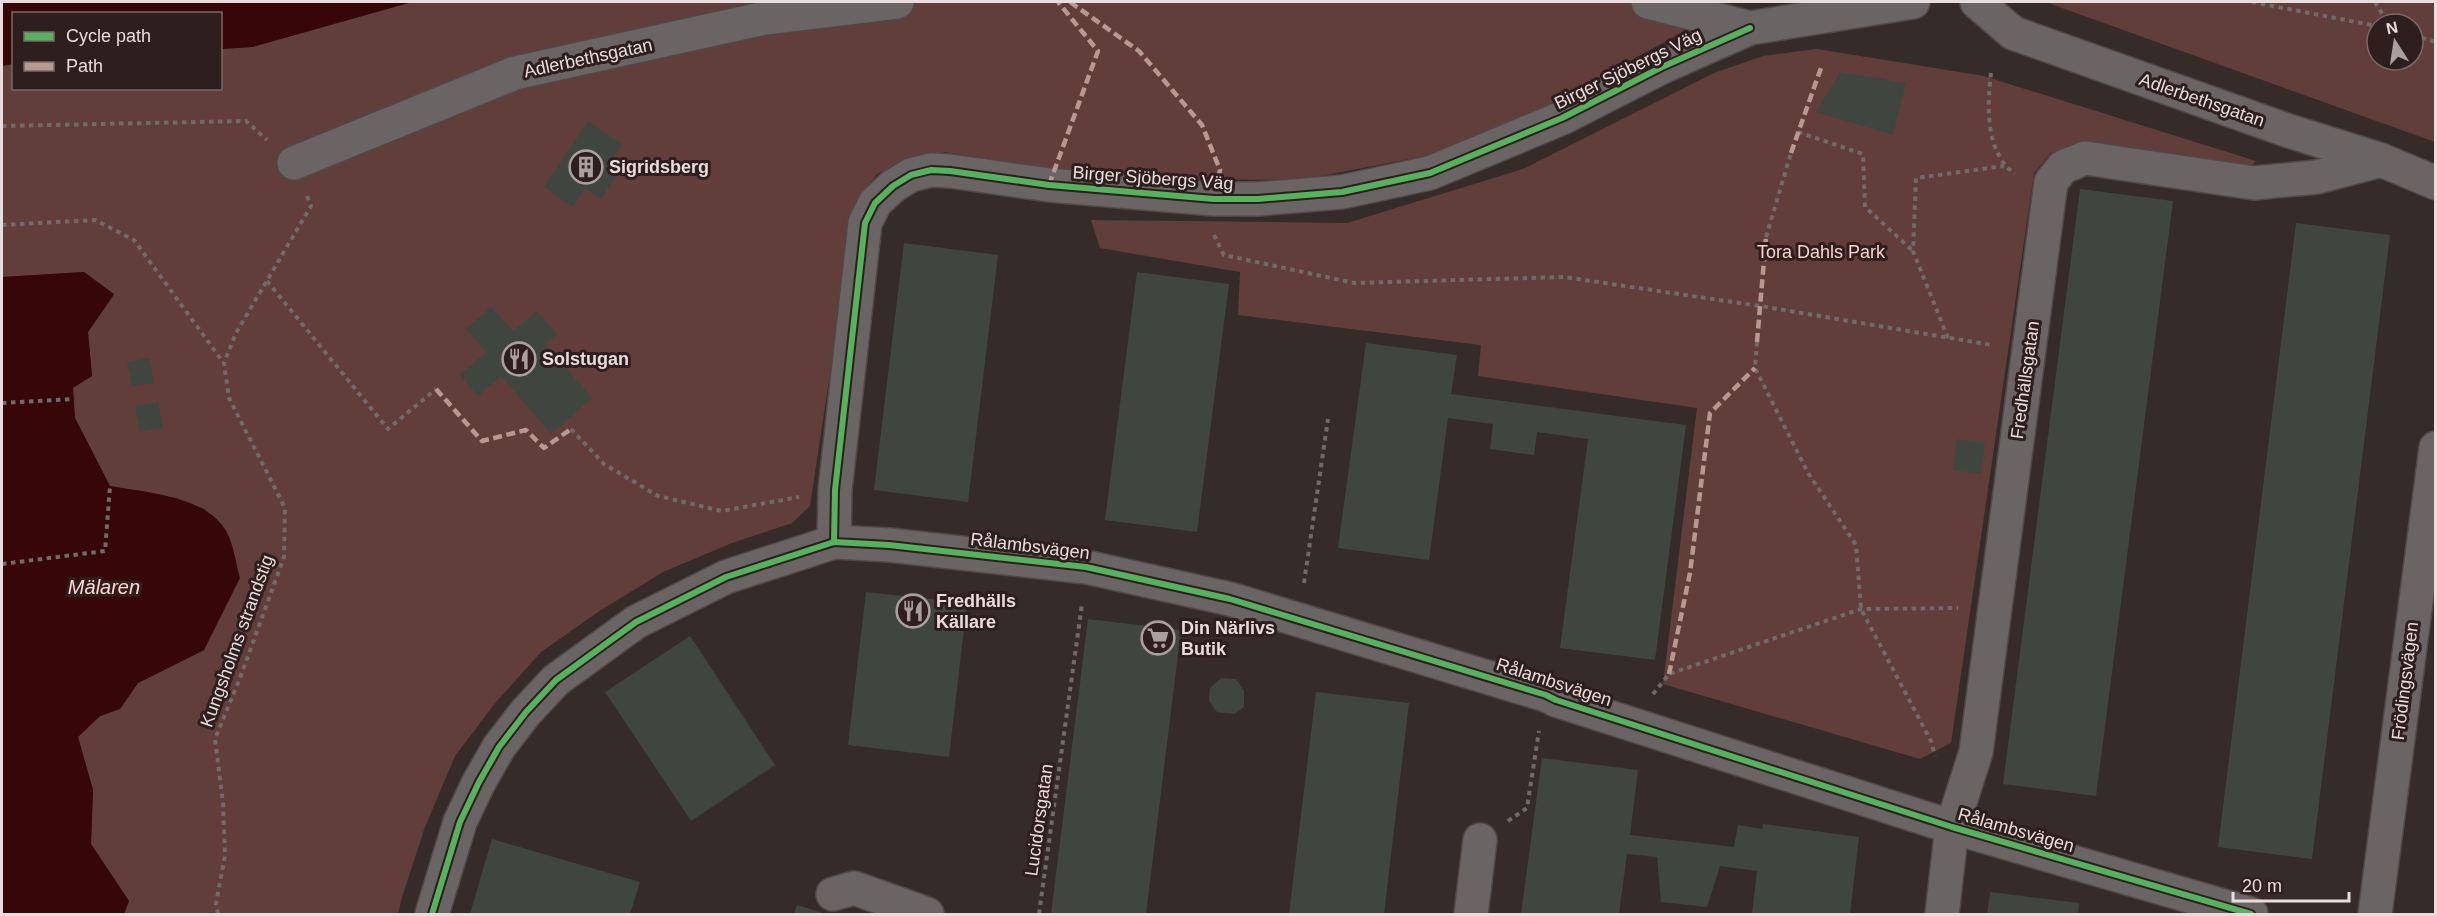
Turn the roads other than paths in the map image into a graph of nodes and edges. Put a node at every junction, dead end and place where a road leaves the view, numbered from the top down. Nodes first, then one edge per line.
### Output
1 (897, 2) edge
2 (1648, 2) edge
3 (1913, 2) edge
4 (1977, 2) edge
5 (1750, 28) junction
6 (2380, 160) junction
7 (294, 164) road end
8 (2436, 183) edge
9 (2436, 448) edge
10 (834, 542) junction
11 (1952, 827) junction
12 (1480, 840) dead end
13 (833, 894) dead end
14 (432, 915) edge
15 (927, 915) edge
16 (1471, 915) edge
17 (1942, 915) edge
18 (2251, 915) edge
19 (2375, 915) edge

1 - 7 street, Adlerbethsgatan
2 - 5 street
3 - 5 street
4 - 6 street, Adlerbethsgatan
5 - 10 street, Birger Sjöbergs Väg
6 - 8 street, Adlerbethsgatan
6 - 11 street, Fredhällsgatan
9 - 19 street, Frödingsvägen
10 - 11 street, Rålambsvägen
10 - 14 street
11 - 17 street, Fredhällsgatan
11 - 18 street, Rålambsvägen
12 - 16 street
13 - 15 street

